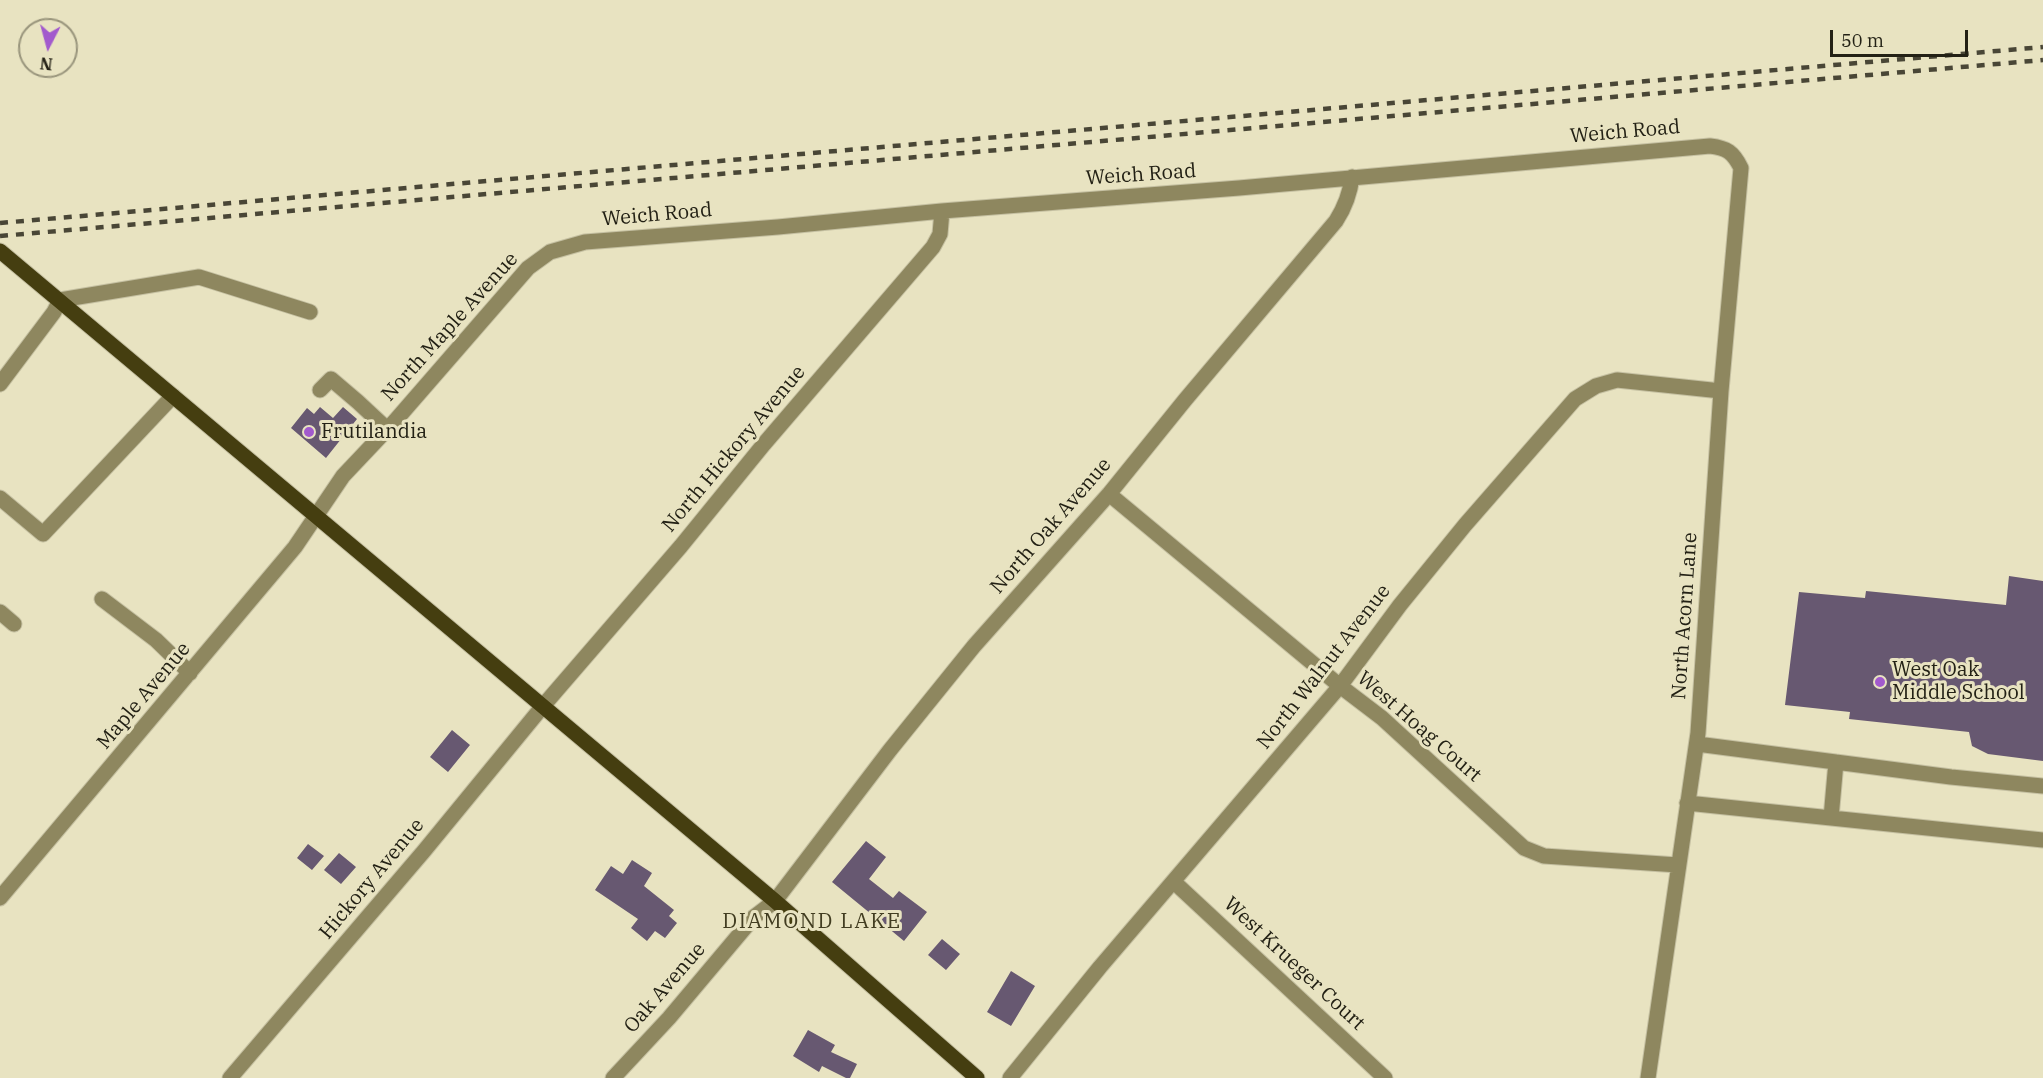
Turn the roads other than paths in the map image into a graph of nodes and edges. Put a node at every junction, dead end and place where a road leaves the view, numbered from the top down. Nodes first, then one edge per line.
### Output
1 (1735, 155) joint
2 (1352, 177) junction
3 (942, 211) junction
4 (0, 251) edge
5 (550, 252) joint
6 (60, 300) junction
7 (310, 312) dead end
8 (0, 384) edge
9 (320, 390) dead end
10 (1721, 391) junction
11 (172, 396) junction
12 (387, 429) junction
13 (1109, 494) junction
14 (0, 498) edge
15 (317, 518) junction
16 (102, 599) dead end
17 (0, 612) edge
18 (14, 624) dead end
19 (190, 673) junction
20 (1340, 686) junction
21 (543, 706) junction
22 (1697, 744) junction
23 (1836, 762) junction
24 (2043, 786) edge
25 (1687, 804) junction
26 (1831, 818) junction
27 (2043, 840) edge
28 (1678, 865) junction
29 (1174, 882) junction
30 (0, 898) edge
31 (775, 901) junction
32 (230, 1078) edge
33 (613, 1078) edge
34 (976, 1078) edge
35 (1010, 1078) edge
36 (1385, 1078) edge
37 (1648, 1078) edge

1 - 2 street, Weich Road
1 - 10 street, North Acorn Lane
2 - 3 street, Weich Road
2 - 13 street, North Oak Avenue
3 - 5 street, Weich Road
3 - 21 street, North Hickory Avenue
4 - 6 main road
5 - 12 street, North Maple Avenue
6 - 7 street
6 - 8 street
6 - 11 main road
9 - 12 street
10 - 20 street, North Walnut Avenue
10 - 22 street, North Acorn Lane
11 - 14 street
11 - 15 main road
12 - 15 street, North Maple Avenue
13 - 20 street, West Hoag Court
13 - 31 street, North Oak Avenue
15 - 19 street, Maple Avenue
15 - 21 main road
16 - 19 street
17 - 18 street
19 - 30 street, Maple Avenue
20 - 28 street, West Hoag Court
20 - 29 street, North Walnut Avenue
21 - 31 main road
21 - 32 street, Hickory Avenue
22 - 23 street
22 - 25 street, North Acorn Lane
23 - 24 street
23 - 26 street
25 - 26 street
25 - 28 street, North Acorn Lane
26 - 27 street
28 - 37 street, North Acorn Lane
29 - 35 street, North Walnut Avenue
29 - 36 street, West Krueger Court
31 - 33 street, Oak Avenue
31 - 34 main road

